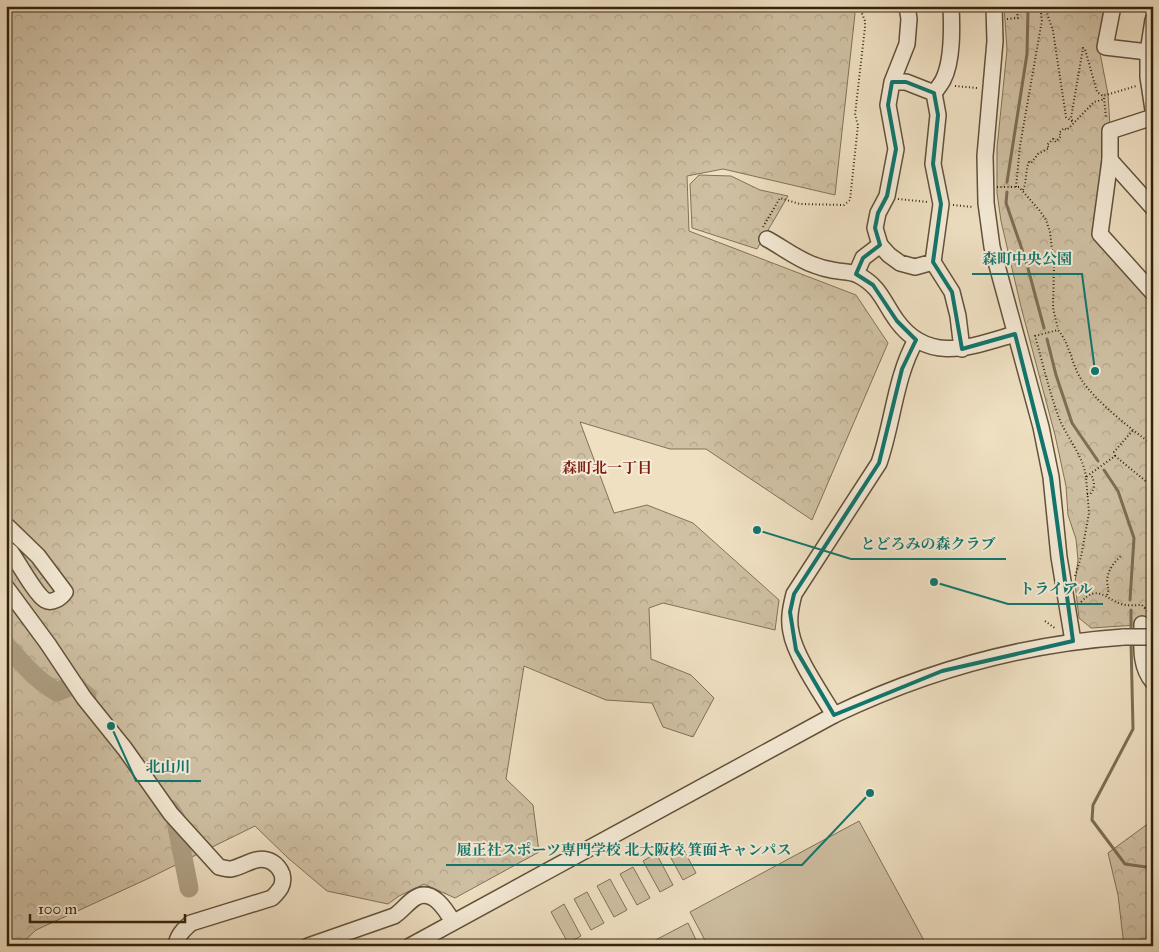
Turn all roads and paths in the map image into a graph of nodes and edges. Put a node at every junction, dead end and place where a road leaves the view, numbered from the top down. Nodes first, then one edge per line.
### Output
1 (859, 6) edge
2 (907, 6) edge
3 (951, 6) edge
4 (994, 6) edge
5 (1016, 6) edge
6 (1113, 6) edge
7 (1040, 7) edge
8 (1006, 20) dead end
9 (1153, 20) edge
10 (1148, 52) junction
11 (892, 82) junction
12 (1148, 83) junction
13 (937, 88) junction
14 (983, 89) dead end
15 (1104, 97) junction
16 (1153, 110) edge
17 (1153, 117) edge
18 (1106, 118) dead end
19 (1073, 122) junction
20 (1110, 160) junction
21 (997, 187) dead end
22 (1016, 187) junction
23 (1022, 191) junction
24 (1153, 208) edge
25 (767, 238) joint
26 (880, 245) junction
27 (933, 262) junction
28 (856, 274) junction
29 (1153, 293) edge
30 (1058, 330) junction
31 (1015, 334) junction
32 (916, 340) junction
33 (962, 349) junction
34 (1134, 430) junction
35 (1153, 445) edge
36 (1115, 456) junction
37 (1091, 473) junction
38 (1086, 477) junction
39 (1095, 483) junction
40 (1086, 485) junction
41 (1153, 487) edge
42 (1087, 494) junction
43 (6, 525) edge
44 (6, 548) edge
45 (1121, 556) dead end
46 (1075, 575) dead end
47 (6, 588) edge
48 (1107, 595) dead end
49 (1153, 598) edge
50 (1081, 602) dead end
51 (1145, 608) junction
52 (1046, 620) dead end
53 (1148, 627) edge
54 (1056, 629) dead end
55 (1073, 641) junction
56 (1153, 682) edge
57 (834, 715) junction
58 (453, 922) junction
59 (176, 946) edge
60 (308, 946) edge
61 (410, 946) edge

1 - 25 path
2 - 11 street
3 - 13 street
4 - 31 street
5 - 8 path
6 - 10 street
7 - 19 path
7 - 22 path
9 - 10 street
10 - 12 street
11 - 13 street
11 - 26 street
12 - 15 path
12 - 16 street
13 - 14 path
13 - 27 street
15 - 18 path
15 - 19 path
15 - 19 path
17 - 20 street
19 - 23 path
20 - 24 street
20 - 29 street
21 - 22 path
22 - 23 path
23 - 30 path
25 - 28 street
26 - 27 street
26 - 28 street
27 - 33 street
28 - 32 street
30 - 34 path
30 - 38 path
31 - 33 street
31 - 55 street
32 - 33 street
32 - 57 street
34 - 35 path
34 - 36 path
36 - 37 path
36 - 41 path
37 - 38 path
37 - 39 path
38 - 40 path
39 - 40 path
39 - 42 path
40 - 42 path
42 - 46 path
43 - 44 street
45 - 48 path
47 - 59 street
49 - 51 path
50 - 51 path
51 - 53 path
52 - 54 path
53 - 55 street, bridge
53 - 56 street
55 - 57 street
57 - 58 street
58 - 60 street
58 - 61 street

